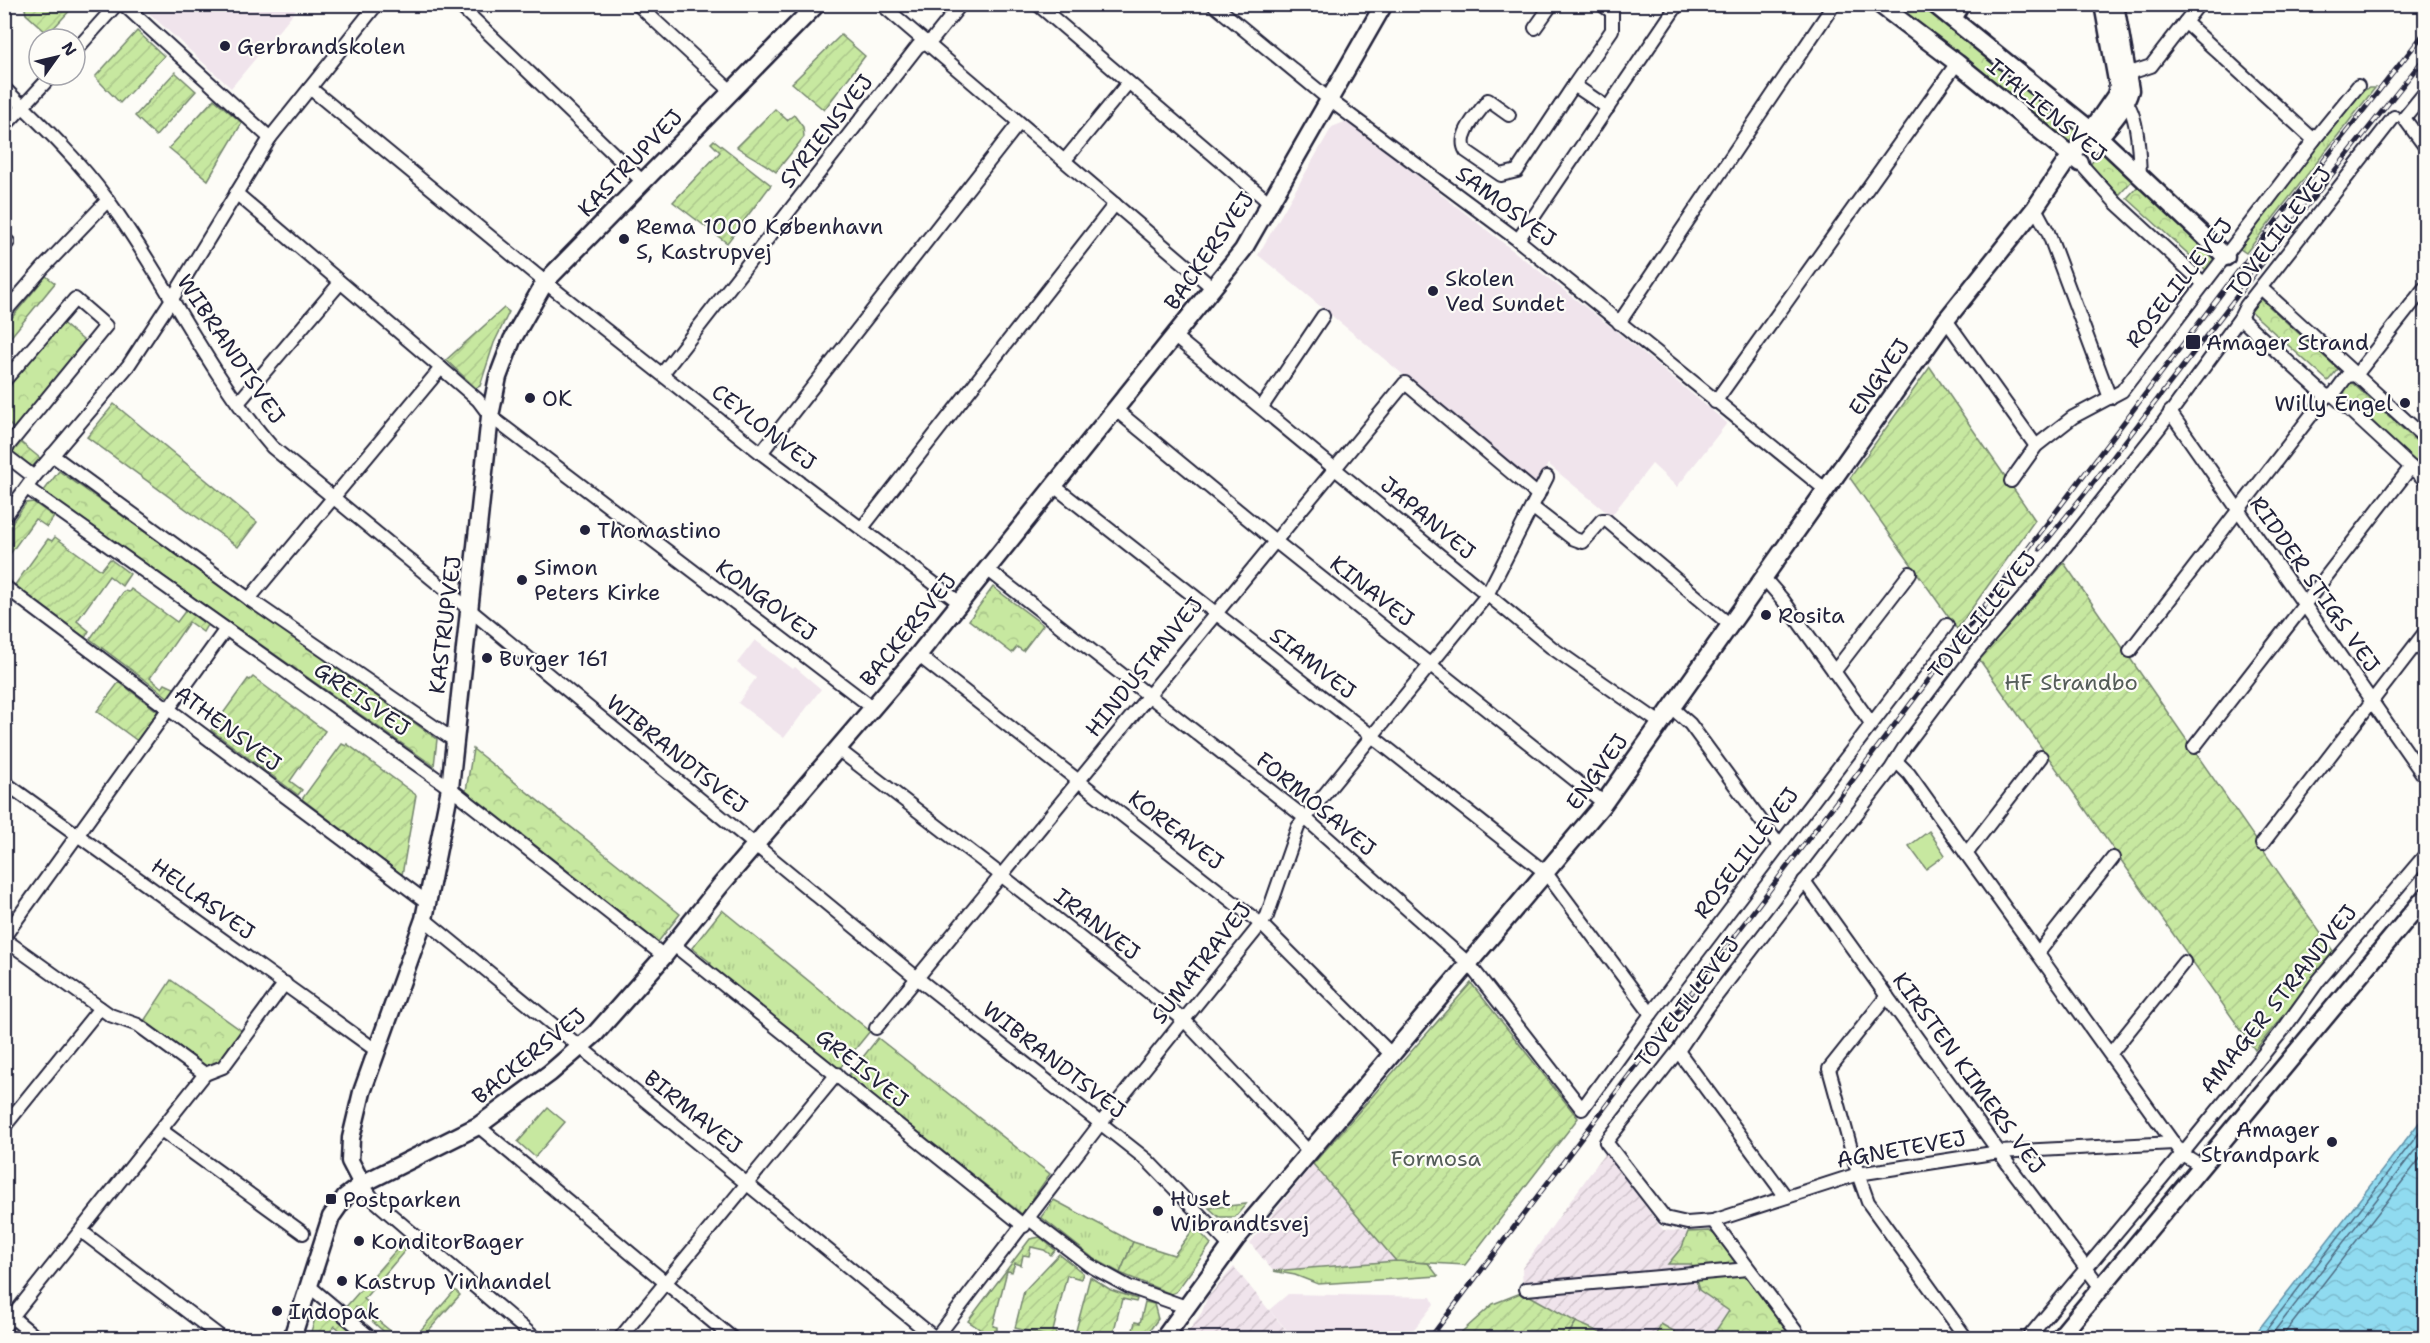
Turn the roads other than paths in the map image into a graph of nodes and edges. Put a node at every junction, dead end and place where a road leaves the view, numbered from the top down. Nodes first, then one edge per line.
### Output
1 (117, 4) edge
2 (123, 4) edge
3 (377, 4) edge
4 (458, 4) edge
5 (637, 4) edge
6 (881, 4) edge
7 (961, 4) edge
8 (1037, 4) edge
9 (1213, 4) edge
10 (1384, 4) edge
11 (1552, 4) edge
12 (1601, 4) edge
13 (1678, 4) edge
14 (1834, 4) edge
15 (1879, 4) edge
16 (1934, 4) edge
17 (1964, 4) edge
18 (2103, 4) edge
19 (2115, 4) edge
20 (2199, 4) edge
21 (812, 6) edge
22 (1954, 21) junction
23 (2185, 22) junction
24 (1536, 28) dead end
25 (87, 38) edge
26 (925, 43) junction
27 (1957, 63) junction
28 (2123, 76) junction
29 (1128, 83) junction
30 (1574, 85) junction
31 (2358, 86) dead end
32 (41, 87) edge
33 (4, 88) edge
34 (310, 88) junction
35 (732, 91) junction
36 (2426, 91) edge
37 (2122, 98) junction
38 (1331, 100) junction
39 (23, 107) junction
40 (1608, 108) junction
41 (1509, 115) dead end
42 (2399, 118) junction
43 (1019, 123) junction
44 (4, 127) edge
45 (2095, 134) junction
46 (270, 138) junction
47 (2314, 140) junction
48 (2424, 143) edge
49 (2075, 159) junction
50 (1065, 160) junction
51 (2140, 176) junction
52 (643, 182) junction
53 (236, 194) junction
54 (108, 200) junction
55 (1115, 204) junction
56 (1271, 204) junction
57 (2035, 208) junction
58 (4, 239) edge
59 (1518, 240) junction
60 (4, 246) edge
61 (2226, 257) junction
62 (545, 282) junction
63 (340, 283) junction
64 (2204, 284) junction
65 (2426, 286) edge
66 (2261, 288) junction
67 (1214, 289) junction
68 (172, 299) junction
69 (4, 313) edge
70 (1323, 316) dead end
71 (2240, 318) junction
72 (1946, 320) junction
73 (1619, 323) junction
74 (1175, 337) junction
75 (441, 368) junction
76 (662, 374) junction
77 (2356, 375) junction
78 (4, 381) edge
79 (2329, 395) junction
80 (2110, 398) junction
81 (1715, 402) junction
82 (238, 404) junction
83 (1262, 407) junction
84 (1116, 410) junction
85 (2170, 412) junction
86 (490, 416) junction
87 (2426, 439) edge
88 (2036, 446) junction
89 (4, 453) edge
90 (761, 453) junction
91 (52, 455) junction
92 (2411, 467) junction
93 (1335, 468) junction
94 (34, 477) junction
95 (1547, 477) dead end
96 (2011, 481) dead end
97 (2426, 481) edge
98 (1054, 486) junction
99 (27, 488) junction
100 (1826, 490) junction
101 (1538, 495) junction
102 (334, 497) junction
103 (1532, 507) junction
104 (2238, 510) junction
105 (4, 518) edge
106 (861, 528) junction
107 (1275, 541) junction
108 (987, 568) junction
109 (1910, 573) dead end
110 (1763, 577) junction
111 (4, 586) edge
112 (1487, 594) junction
113 (249, 599) junction
114 (960, 603) junction
115 (2305, 606) junction
116 (470, 611) junction
117 (1216, 614) junction
118 (1730, 625) junction
119 (1947, 625) dead end
120 (226, 629) junction
121 (2426, 631) edge
122 (2130, 651) dead end
123 (918, 655) junction
124 (1431, 665) junction
125 (1834, 672) junction
126 (1149, 696) junction
127 (2371, 702) junction
128 (873, 708) junction
129 (1671, 708) junction
130 (168, 710) junction
131 (1660, 723) junction
132 (1871, 723) junction
133 (1372, 736) junction
134 (455, 741) junction
135 (2194, 747) dead end
136 (839, 750) junction
137 (2041, 757) dead end
138 (1897, 762) junction
139 (2426, 779) edge
140 (1078, 780) junction
141 (4, 782) edge
142 (450, 788) junction
143 (1604, 803) junction
144 (1304, 817) junction
145 (79, 835) junction
146 (2262, 844) dead end
147 (1779, 845) junction
148 (757, 846) junction
149 (1966, 854) junction
150 (2426, 854) edge
151 (2113, 858) dead end
152 (1546, 873) junction
153 (1001, 875) junction
154 (1804, 881) junction
155 (2426, 896) edge
156 (426, 911) junction
157 (1261, 924) junction
158 (4, 938) edge
159 (669, 951) junction
160 (2038, 953) junction
161 (2184, 962) dead end
162 (1469, 964) junction
163 (917, 978) junction
164 (285, 983) junction
165 (1887, 996) junction
166 (100, 1008) junction
167 (1651, 1014) junction
168 (1184, 1020) junction
169 (876, 1028) dead end
170 (581, 1048) junction
171 (377, 1051) junction
172 (1678, 1051) junction
173 (2111, 1053) junction
174 (1392, 1055) junction
175 (205, 1074) junction
176 (837, 1074) junction
177 (1582, 1109) joint
178 (1100, 1124) junction
179 (478, 1126) junction
180 (4, 1128) edge
181 (161, 1130) junction
182 (2174, 1143) junction
183 (1309, 1152) junction
184 (1999, 1152) junction
185 (2182, 1154) junction
186 (2202, 1166) junction
187 (1858, 1174) junction
188 (746, 1183) junction
189 (362, 1184) junction
190 (1786, 1197) junction
191 (1665, 1218) joint
192 (1713, 1221) junction
193 (1026, 1222) junction
194 (81, 1231) junction
195 (303, 1233) dead end
196 (1230, 1246) junction
197 (1748, 1269) junction
198 (2085, 1269) junction
199 (666, 1282) junction
200 (309, 1286) junction
201 (2101, 1288) junction
202 (1526, 1289) dead end
203 (1186, 1307) junction
204 (8, 1322) edge
205 (38, 1338) edge
206 (222, 1338) edge
207 (292, 1338) edge
208 (371, 1338) edge
209 (535, 1338) edge
210 (620, 1338) edge
211 (732, 1338) edge
212 (935, 1338) edge
213 (1164, 1338) edge
214 (1800, 1338) edge
215 (1966, 1338) edge
216 (2028, 1338) edge
217 (2059, 1338) edge

1 - 25 street
2 - 46 street
3 - 34 street
4 - 52 street
5 - 35 street
6 - 26 street
7 - 26 street, SYRIENSVEJ
8 - 29 street
9 - 38 street, SAMOSVEJ
10 - 38 street, BACKERSVEJ
11 - 24 street
12 - 30 street
13 - 40 street
14 - 73 street
15 - 27 street, ITALIENSVEJ
16 - 22 street, ITALIENSVEJ
17 - 22 street
18 - 28 street
19 - 28 street
20 - 23 street
21 - 35 street, KASTRUPVEJ
22 - 45 street, ITALIENSVEJ
23 - 28 street
23 - 47 street
26 - 43 street
26 - 76 street, SYRIENSVEJ
27 - 49 street, ITALIENSVEJ
27 - 81 street
28 - 37 street
29 - 50 street
29 - 56 street
30 - 40 street
30 - 41 street
31 - 47 street, ROSELILLEVEJ
32 - 39 street
33 - 39 street, WIBRANDTSVEJ
34 - 46 street
34 - 62 street, CEYLONVEJ
35 - 52 street, KASTRUPVEJ
36 - 42 street, TOVELILLEVEJ
37 - 45 street, ENGVEJ
37 - 51 street
38 - 56 street, BACKERSVEJ
38 - 59 street, SAMOSVEJ
39 - 44 street
39 - 54 street, WIBRANDTSVEJ
40 - 59 street
42 - 48 street
42 - 66 street, TOVELILLEVEJ
43 - 50 street
43 - 90 street
45 - 49 street, ENGVEJ
45 - 51 street, ITALIENSVEJ
46 - 53 street
47 - 61 street, ROSELILLEVEJ
49 - 57 street, ENGVEJ
49 - 64 street, ITALIENSVEJ
50 - 55 street
51 - 61 street, ITALIENSVEJ
52 - 62 street, KASTRUPVEJ
53 - 63 street, KONGOVEJ
53 - 68 street
54 - 68 street, WIBRANDTSVEJ
54 - 69 street
55 - 67 street
55 - 106 street
56 - 67 street, BACKERSVEJ
57 - 72 street, ENGVEJ
57 - 80 street
58 - 60 street
59 - 73 street, SAMOSVEJ
61 - 64 street, ROSELILLEVEJ
62 - 76 street, CEYLONVEJ
62 - 86 street, KASTRUPVEJ
63 - 75 street, KONGOVEJ
63 - 82 street
64 - 80 street, ROSELILLEVEJ
65 - 77 street
66 - 71 street, TOVELILLEVEJ
66 - 77 street
67 - 74 street, BACKERSVEJ
68 - 82 street, WIBRANDTSVEJ
68 - 91 street
70 - 83 street
71 - 79 street
71 - 85 street, TOVELILLEVEJ
72 - 88 street
72 - 100 street, ENGVEJ
73 - 81 street, SAMOSVEJ
74 - 83 street, JAPANVEJ
74 - 84 street, BACKERSVEJ
75 - 86 street, KONGOVEJ
75 - 102 street
76 - 90 street, CEYLONVEJ
77 - 79 street
77 - 87 street
78 - 89 street
79 - 92 street
79 - 104 street
80 - 88 street, ROSELILLEVEJ
81 - 100 street, SAMOSVEJ
82 - 102 street, WIBRANDTSVEJ
83 - 93 street, JAPANVEJ
84 - 98 street, BACKERSVEJ
84 - 107 street, KINAVEJ
85 - 104 street, RIDDER STIGS VEJ
85 - 138 street, TOVELILLEVEJ
86 - 116 street, KASTRUPVEJ
86 - 128 street, KONGOVEJ
88 - 96 street, ROSELILLEVEJ
89 - 94 street
90 - 106 street, CEYLONVEJ
91 - 94 street
91 - 113 street, GREISVEJ
92 - 97 street
92 - 115 street
93 - 101 street, HINDUSTANVEJ
93 - 107 street, HINDUSTANVEJ
93 - 112 street, JAPANVEJ
94 - 99 street
95 - 101 street, SUMATRAVEJ
98 - 108 street, BACKERSVEJ
98 - 117 street, SIAMVEJ
99 - 105 street
99 - 120 street, GREISVEJ
100 - 110 street, ENGVEJ
101 - 103 street, SUMATRAVEJ
102 - 113 street
102 - 116 street, WIBRANDTSVEJ
103 - 112 street, SUMATRAVEJ
103 - 118 street
104 - 115 street, RIDDER STIGS VEJ
104 - 122 street
106 - 114 street, CEYLONVEJ
107 - 117 street, HINDUSTANVEJ
107 - 124 street, KINAVEJ
108 - 114 street, BACKERSVEJ
108 - 126 street, FORMOSAVEJ
109 - 125 street
110 - 118 street, ENGVEJ
110 - 125 street
111 - 130 street, ATHENSVEJ
112 - 124 street, SUMATRAVEJ
112 - 131 street, JAPANVEJ
113 - 134 street, GREISVEJ
114 - 123 street, BACKERSVEJ
115 - 127 street, RIDDER STIGS VEJ
115 - 135 street
116 - 134 street, KASTRUPVEJ
116 - 148 street, WIBRANDTSVEJ
117 - 126 street, HINDUSTANVEJ
117 - 133 street, SIAMVEJ
118 - 129 street, ENGVEJ
119 - 132 street, ROSELILLEVEJ
120 - 130 street
120 - 142 street, GREISVEJ
121 - 127 street
123 - 128 street, BACKERSVEJ
123 - 140 street, KOREAVEJ
124 - 133 street, SUMATRAVEJ
124 - 143 street, KINAVEJ
125 - 132 street
126 - 140 street, HINDUSTANVEJ
126 - 144 street, FORMOSAVEJ
127 - 139 street, RIDDER STIGS VEJ
127 - 146 street
128 - 136 street, BACKERSVEJ
129 - 131 street, ENGVEJ
129 - 147 street
130 - 145 street
130 - 156 street, ATHENSVEJ
131 - 143 street, ENGVEJ
132 - 147 street, ROSELILLEVEJ
133 - 144 street, SUMATRAVEJ
133 - 152 street, SIAMVEJ
134 - 142 street, KASTRUPVEJ
136 - 148 street, BACKERSVEJ
136 - 153 street, IRANVEJ
137 - 149 street
138 - 149 street
138 - 154 street, TOVELILLEVEJ
140 - 153 street, HINDUSTANVEJ
140 - 157 street, KOREAVEJ
141 - 145 street, HELLASVEJ
142 - 156 street, KASTRUPVEJ
142 - 159 street, GREISVEJ
143 - 152 street, ENGVEJ
144 - 157 street, SUMATRAVEJ
144 - 162 street, FORMOSAVEJ
145 - 158 street
145 - 164 street, HELLASVEJ
147 - 167 street, ROSELILLEVEJ
148 - 159 street, BACKERSVEJ
148 - 163 street, WIBRANDTSVEJ
149 - 160 street
150 - 185 street, AMAGER STRANDVEJ
151 - 160 street
152 - 162 street, ENGVEJ
152 - 167 street, SIAMVEJ
153 - 163 street, HINDUSTANVEJ
153 - 168 street, IRANVEJ
154 - 165 street, KIRSTEN KIMERS VEJ
154 - 172 street, TOVELILLEVEJ
155 - 186 street, AMAGER STRANDVEJ
156 - 170 street, BIRMAVEJ
156 - 171 street, KASTRUPVEJ
157 - 168 street, SUMATRAVEJ
157 - 174 street, KOREAVEJ
158 - 166 street
159 - 170 street, BACKERSVEJ
159 - 176 street, GREISVEJ
160 - 173 street
161 - 173 street
162 - 174 street, ENGVEJ
162 - 177 street, FORMOSAVEJ
163 - 169 street, HINDUSTANVEJ
163 - 178 street, WIBRANDTSVEJ
164 - 171 street, HELLASVEJ
164 - 175 street
165 - 184 street, KIRSTEN KIMERS VEJ
165 - 187 street
166 - 175 street
166 - 180 street
167 - 177 street, ROSELILLEVEJ
168 - 178 street, SUMATRAVEJ
168 - 183 street, IRANVEJ
170 - 179 street, BACKERSVEJ
170 - 188 street, BIRMAVEJ
171 - 189 street, KASTRUPVEJ
172 - 190 street
172 - 191 street, TOVELILLEVEJ
173 - 182 street
174 - 183 street, ENGVEJ
175 - 181 street
176 - 188 street
176 - 193 street, GREISVEJ
178 - 193 street, SUMATRAVEJ
178 - 196 street, WIBRANDTSVEJ
179 - 189 street, BACKERSVEJ
179 - 199 street
181 - 194 street
181 - 195 street
182 - 184 street, AGNETEVEJ
182 - 185 street
183 - 196 street, ENGVEJ
184 - 187 street, AGNETEVEJ
184 - 198 street, KIRSTEN KIMERS VEJ
185 - 186 street
185 - 198 street, AMAGER STRANDVEJ
186 - 201 street, AMAGER STRANDVEJ
187 - 190 street, AGNETEVEJ
187 - 215 street
188 - 199 street
188 - 212 street, BIRMAVEJ
189 - 200 street
189 - 209 street
190 - 192 street, AGNETEVEJ
191 - 192 street, AGNETEVEJ
192 - 197 street
193 - 203 street, GREISVEJ
193 - 212 street, SUMATRAVEJ
194 - 204 street
194 - 206 street
196 - 203 street, ENGVEJ
197 - 202 street
197 - 214 street
198 - 201 street, KIRSTEN KIMERS VEJ
198 - 216 street, AMAGER STRANDVEJ
199 - 210 street
199 - 211 street
200 - 207 street
200 - 208 street
201 - 217 street, AMAGER STRANDVEJ
203 - 213 street, ENGVEJ
204 - 205 street

